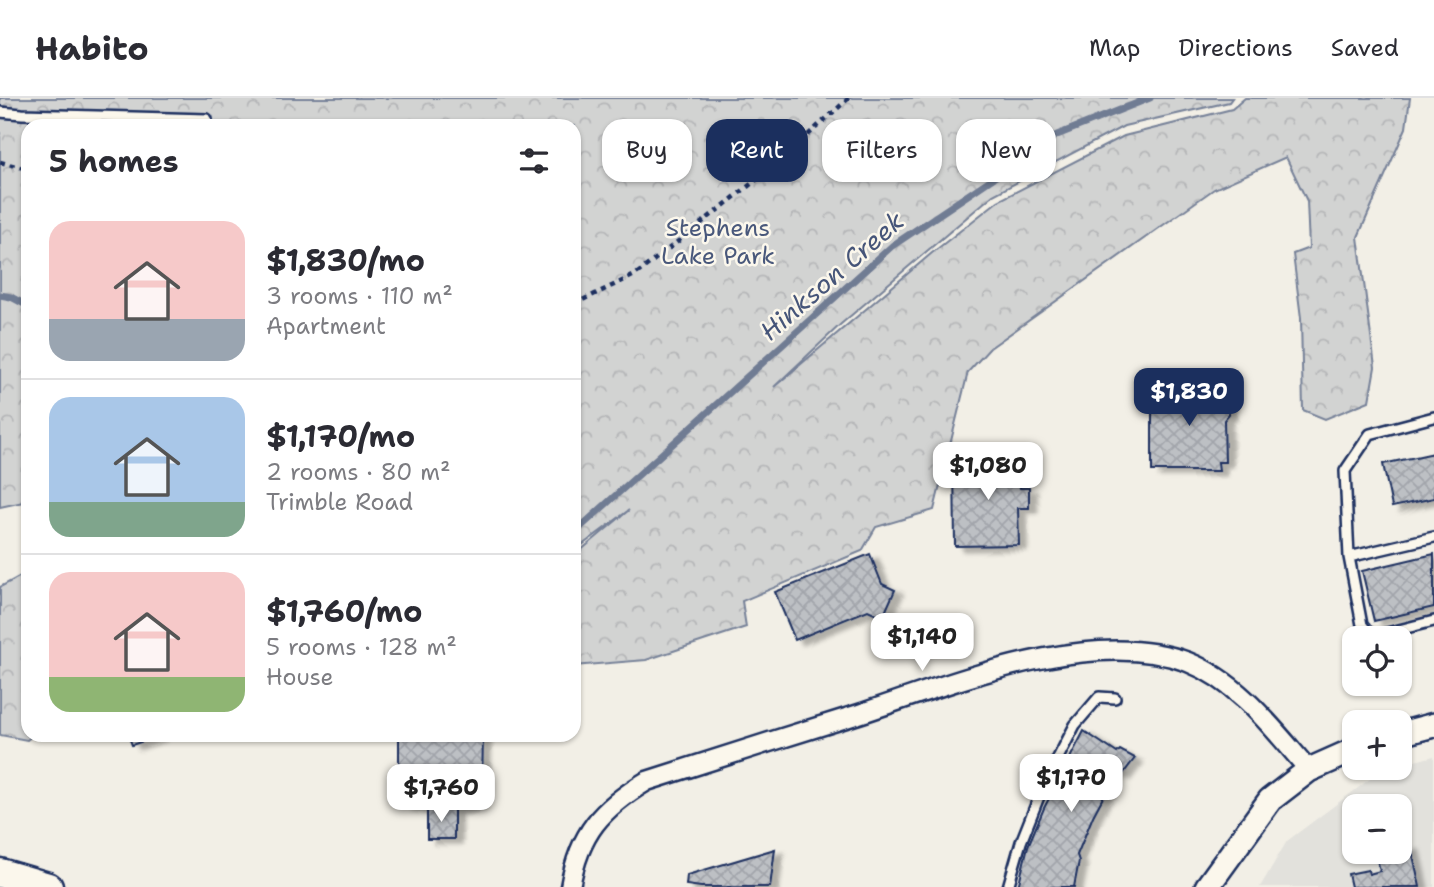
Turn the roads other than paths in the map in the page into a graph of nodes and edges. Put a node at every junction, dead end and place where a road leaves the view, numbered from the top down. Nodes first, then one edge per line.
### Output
1 (0, 112) edge
2 (207, 119) dead end
3 (1434, 418) edge
4 (1434, 537) edge
5 (1349, 557) junction
6 (1434, 621) edge
7 (1115, 698) dead end
8 (1434, 725) edge
9 (1412, 731) edge
10 (1342, 755) edge
11 (1309, 770) junction
12 (0, 873) edge
13 (1214, 882) edge
14 (36, 886) edge
15 (570, 887) edge
16 (1008, 887) edge

1 - 2 lane
3 - 5 lane
4 - 5 lane
5 - 6 lane
7 - 16 lane
8 - 9 street
10 - 11 street
11 - 13 street
11 - 15 street
12 - 14 main road

